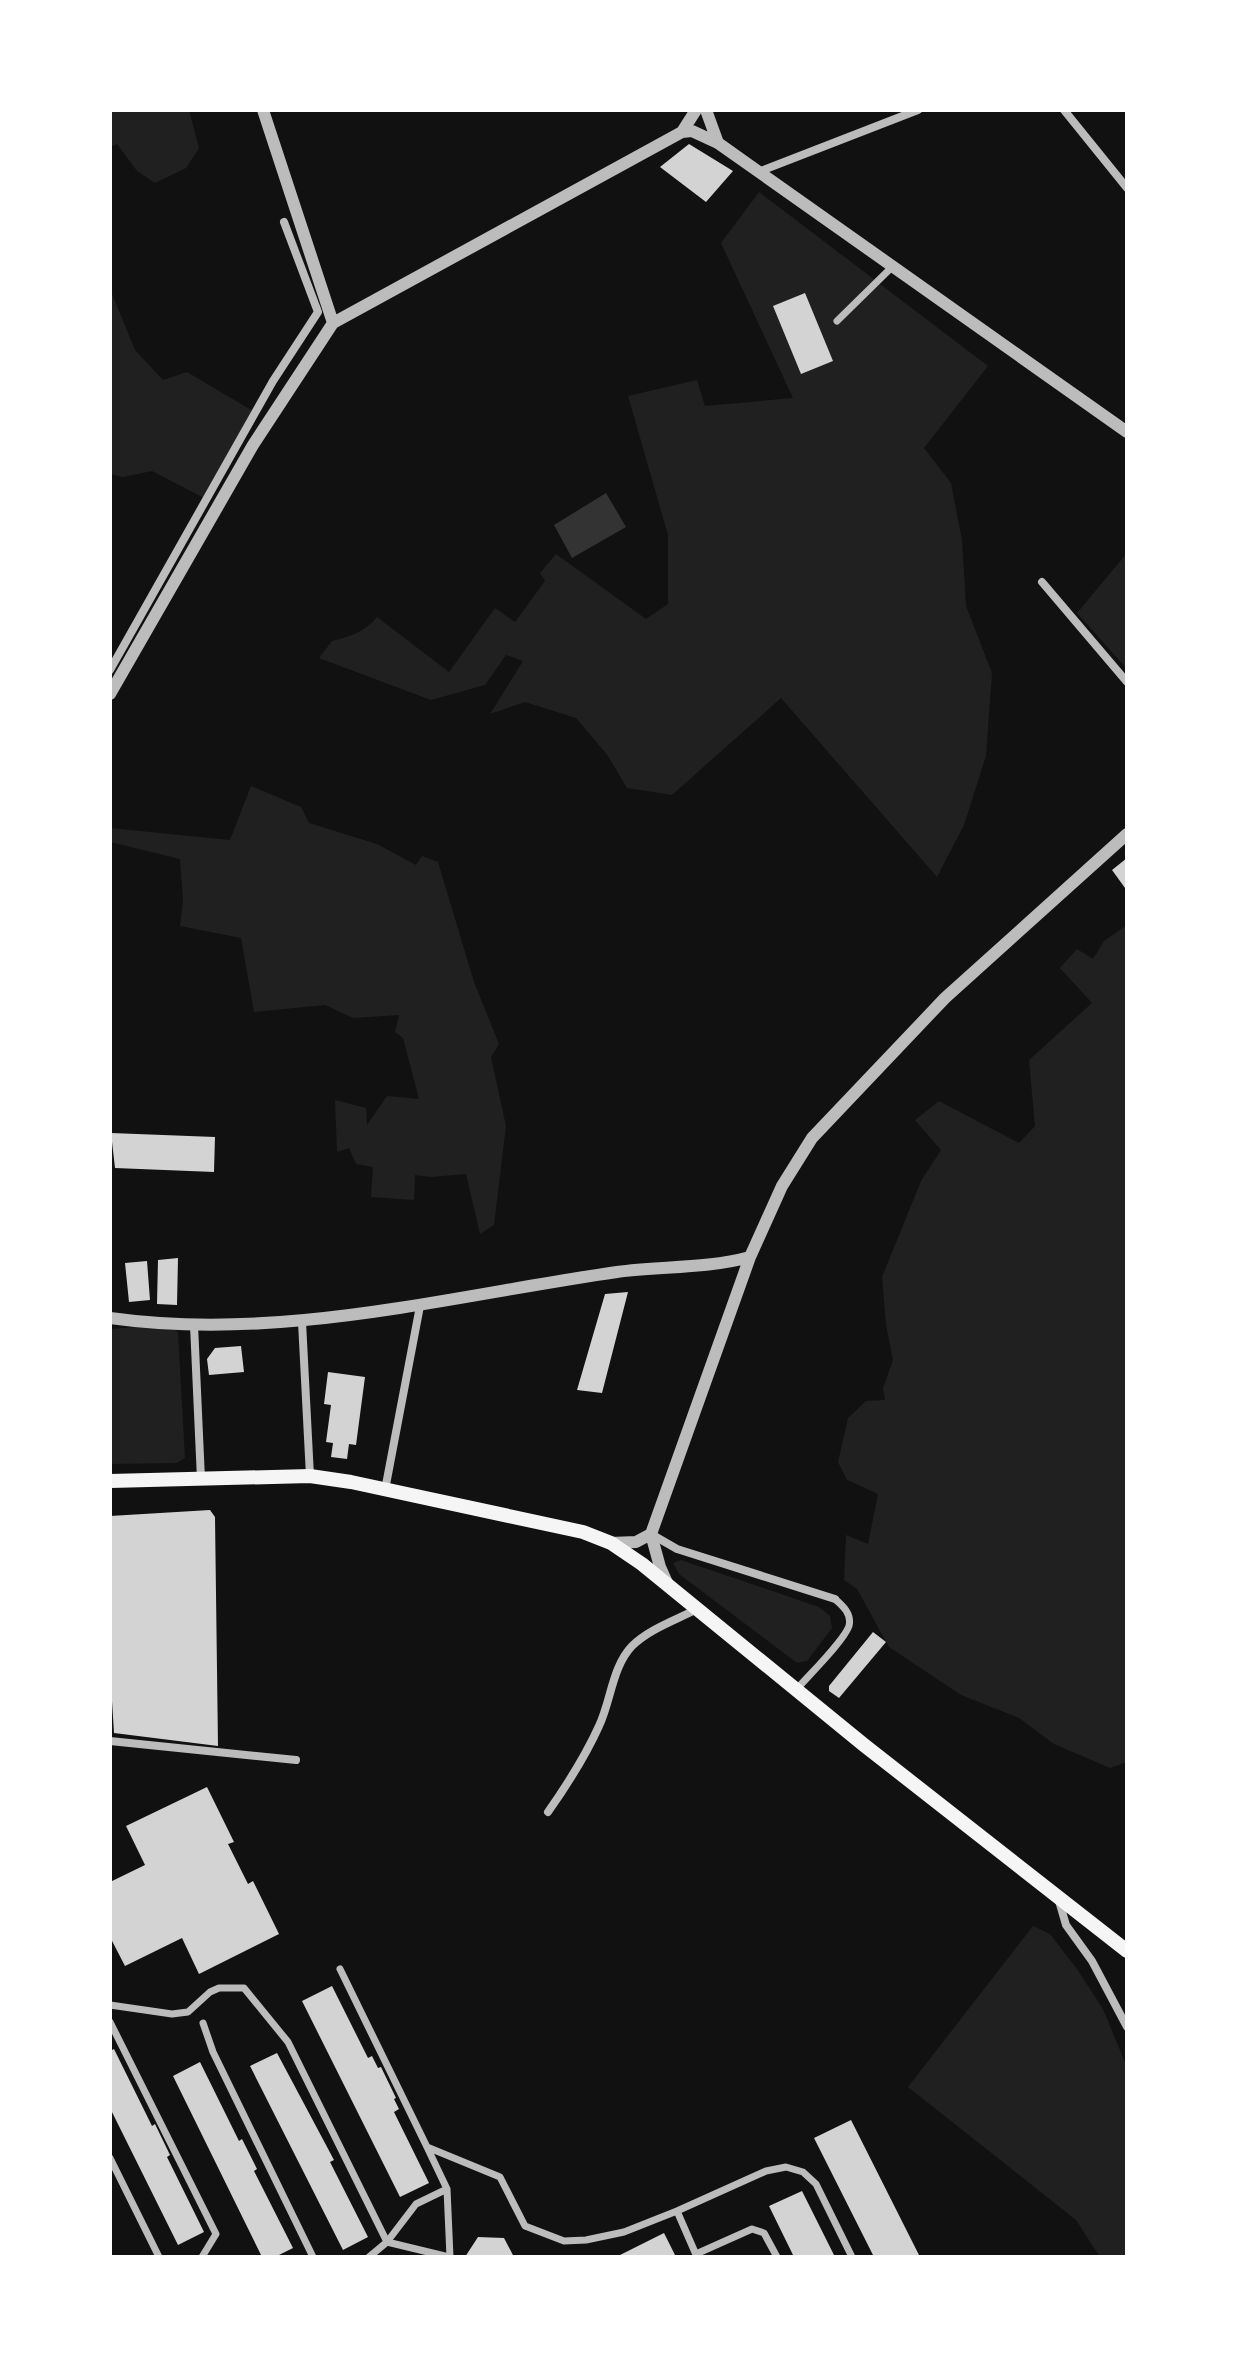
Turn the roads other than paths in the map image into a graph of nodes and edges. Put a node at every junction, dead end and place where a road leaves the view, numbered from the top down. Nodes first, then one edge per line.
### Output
1 (696, 110) edge
2 (706, 110) edge
3 (918, 110) edge
4 (1064, 110) edge
5 (267, 111) edge
6 (682, 132) junction
7 (718, 143) junction
8 (757, 172) junction
9 (1127, 188) edge
10 (284, 222) dead end
11 (891, 268) junction
12 (837, 321) dead end
13 (333, 323) junction
14 (1127, 432) edge
15 (1042, 582) dead end
16 (110, 670) edge
17 (1127, 682) edge
18 (110, 694) edge
19 (1127, 834) edge
20 (750, 1257) junction
21 (725, 1264) junction
22 (740, 1282) junction
23 (420, 1306) junction
24 (110, 1318) edge
25 (302, 1322) junction
26 (194, 1325) junction
27 (310, 1476) junction
28 (201, 1479) junction
29 (110, 1481) edge
30 (385, 1491) junction
31 (651, 1534) junction
32 (611, 1543) junction
33 (669, 1586) junction
34 (835, 1599) joint
35 (697, 1609) junction
36 (796, 1690) junction
37 (110, 1741) edge
38 (296, 1760) dead end
39 (548, 1812) dead end
40 (1057, 1896) junction
41 (1127, 1951) edge
42 (340, 1969) dead end
43 (110, 2005) edge
44 (110, 2022) edge
45 (203, 2023) dead end
46 (1127, 2027) edge
47 (427, 2147) junction
48 (110, 2158) edge
49 (447, 2189) junction
50 (677, 2211) junction
51 (387, 2242) junction
52 (697, 2255) edge
53 (159, 2257) edge
54 (202, 2257) edge
55 (313, 2257) edge
56 (369, 2257) edge
57 (450, 2257) edge
58 (777, 2257) edge
59 (852, 2257) edge

1 - 6 street
2 - 7 street
3 - 8 street
4 - 9 street
5 - 13 street
6 - 7 street
6 - 13 street
7 - 8 street
8 - 11 street
10 - 16 street
11 - 12 street
11 - 14 street
13 - 18 street
15 - 17 street
19 - 20 street
20 - 21 street
20 - 22 street
21 - 22 street
21 - 23 street
22 - 31 street
23 - 25 street
23 - 30 street
24 - 26 street
25 - 26 street
25 - 27 street
26 - 28 street
27 - 28 main road
27 - 30 main road
28 - 29 main road
30 - 32 main road
31 - 32 street
31 - 33 street
31 - 34 street
32 - 33 main road
33 - 35 main road
34 - 36 street
35 - 36 main road
35 - 39 street
36 - 40 main road
37 - 38 street
40 - 41 main road
40 - 46 street
42 - 47 street
43 - 51 street
44 - 54 street
45 - 55 street
47 - 49 street
47 - 50 street
48 - 53 street
49 - 51 street
49 - 57 street
50 - 52 street
50 - 59 street
51 - 56 street
51 - 57 street
52 - 58 street

